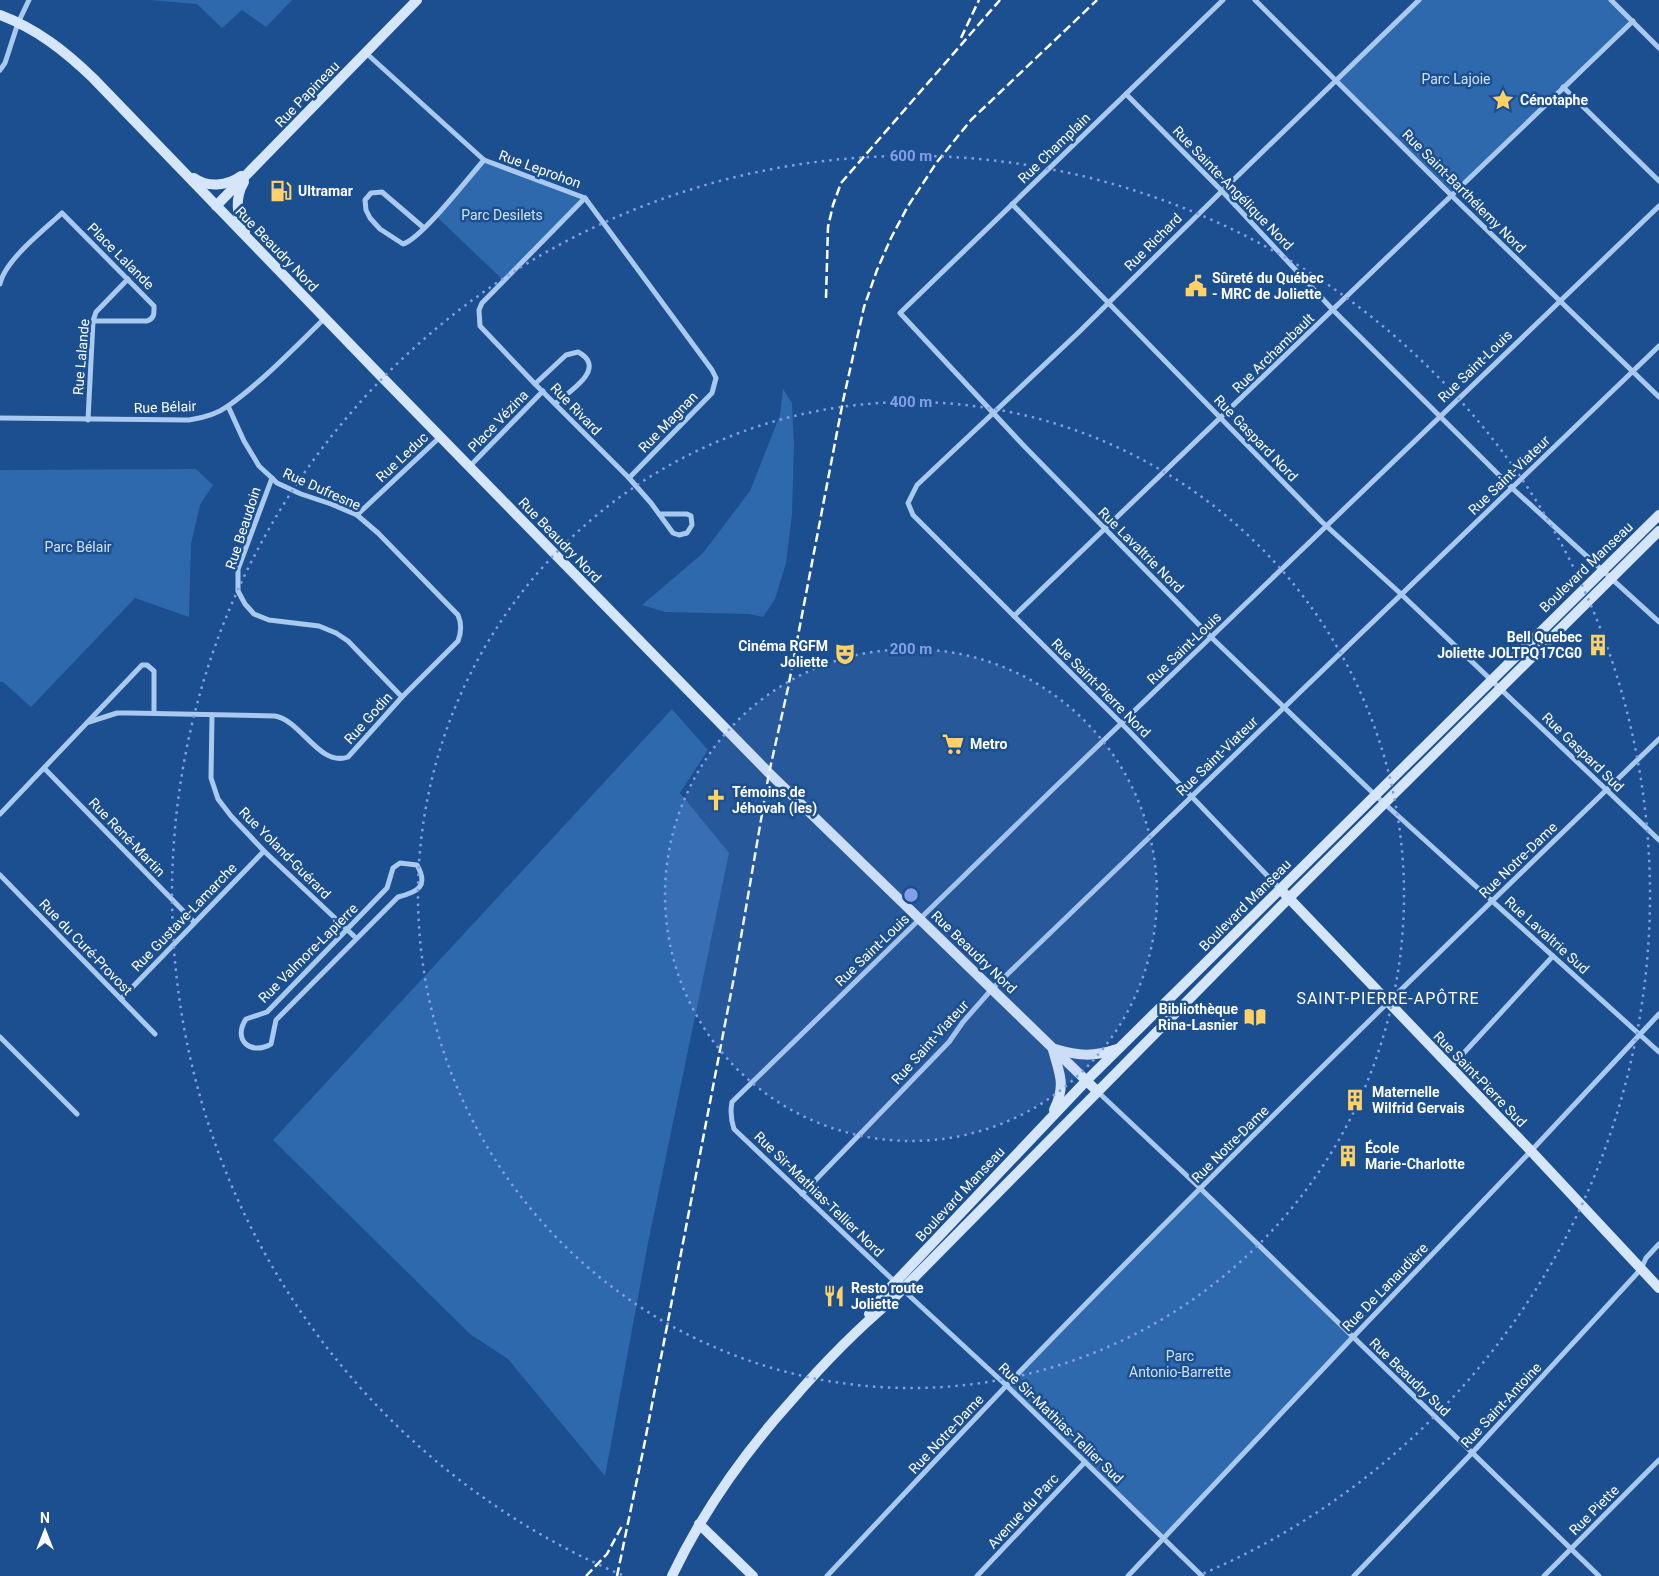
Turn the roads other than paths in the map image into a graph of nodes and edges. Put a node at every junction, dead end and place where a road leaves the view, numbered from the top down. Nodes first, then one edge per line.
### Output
1 (29, 0) edge
2 (417, 0) edge
3 (1223, 0) edge
4 (1255, 0) edge
5 (1419, 0) edge
6 (1612, 0) edge
7 (0, 15) edge
8 (1633, 21) junction
9 (18, 23) junction
10 (1659, 48) edge
11 (366, 53) junction
12 (0, 70) edge
13 (1336, 80) junction
14 (1564, 87) junction
15 (1126, 94) junction
16 (484, 160) junction
17 (174, 163) junction
18 (254, 167) junction
19 (1659, 181) edge
20 (1222, 191) junction
21 (1451, 195) junction
22 (585, 198) junction
23 (1012, 204) junction
24 (216, 206) junction
25 (1659, 206) edge
26 (424, 228) junction
27 (250, 242) junction
28 (128, 279) junction
29 (0, 284) edge
30 (1560, 301) junction
31 (1108, 302) junction
32 (1333, 310) junction
33 (900, 313) joint
34 (324, 318) junction
35 (93, 321) junction
36 (1659, 346) edge
37 (1632, 371) junction
38 (716, 378) joint
39 (535, 384) junction
40 (544, 391) junction
41 (1659, 397) edge
42 (556, 403) junction
43 (228, 406) junction
44 (994, 414) junction
45 (1440, 416) junction
46 (0, 418) edge
47 (1221, 418) junction
48 (88, 420) junction
49 (440, 437) junction
50 (469, 467) junction
51 (272, 478) junction
52 (629, 478) junction
53 (1512, 488) junction
54 (908, 503) joint
55 (659, 514) junction
56 (357, 515) junction
57 (1659, 515) edge
58 (1325, 526) junction
59 (1105, 530) junction
60 (1659, 532) edge
61 (1602, 571) junction
62 (1610, 578) junction
63 (1401, 594) junction
64 (1014, 616) junction
65 (1659, 622) edge
66 (461, 626) joint
67 (1211, 637) junction
68 (1492, 680) junction
69 (1500, 689) junction
70 (402, 697) junction
71 (1285, 707) junction
72 (154, 713) junction
73 (212, 715) junction
74 (89, 722) junction
75 (1121, 724) junction
76 (1659, 739) edge
77 (44, 768) junction
78 (1607, 790) junction
79 (1376, 795) junction
80 (1192, 797) junction
81 (1384, 803) junction
82 (0, 814) edge
83 (1659, 840) edge
84 (264, 851) junction
85 (0, 875) edge
86 (1280, 889) junction
87 (1289, 898) junction
88 (1492, 901) junction
89 (920, 919) junction
90 (194, 922) junction
91 (347, 930) junction
92 (356, 938) junction
93 (1553, 956) junction
94 (992, 989) junction
95 (121, 999) junction
96 (1387, 1003) junction
97 (1659, 1014) edge
98 (155, 1034) dead end
99 (1639, 1034) junction
100 (0, 1037) edge
101 (1052, 1048) junction
102 (1120, 1048) junction
103 (1659, 1052) edge
104 (1450, 1068) junction
105 (1086, 1080) junction
106 (1097, 1091) junction
107 (730, 1110) joint
108 (77, 1114) dead end
109 (1048, 1122) junction
110 (1531, 1152) junction
111 (1201, 1188) junction
112 (802, 1194) junction
113 (1659, 1244) edge
114 (1640, 1269) junction
115 (899, 1286) junction
116 (1659, 1288) edge
117 (1353, 1337) junction
118 (1007, 1386) junction
119 (1472, 1453) junction
120 (1659, 1460) edge
121 (1084, 1462) junction
122 (699, 1524) junction
123 (1164, 1539) junction
124 (1571, 1549) junction
125 (672, 1576) edge
126 (753, 1576) edge
127 (827, 1576) edge
128 (977, 1576) edge
129 (1128, 1576) edge
130 (1202, 1576) edge
131 (1354, 1576) edge
132 (1544, 1576) edge
133 (1599, 1576) edge

1 - 9 street
2 - 11 main road, Rue Papineau
3 - 15 street, Rue Champlain
4 - 13 street, Rue Saint-Barthélemy Nord
5 - 13 street, Rue Richard
6 - 8 street
7 - 9 main road, Rue Beaudry Nord
8 - 10 street
8 - 14 street, Rue Archambault
9 - 12 street
9 - 17 main road, Rue Beaudry Nord
11 - 16 street, Rue Leprohon
11 - 18 main road, Rue Papineau
13 - 20 street, Rue Richard
13 - 21 street, Rue Saint-Barthélemy Nord
14 - 19 street
14 - 21 street, Rue Archambault
15 - 20 street, Rue Sainte-Angélique Nord
15 - 23 street, Rue Champlain
16 - 22 street, Rue Leprohon
16 - 26 street
17 - 18 main road
17 - 24 main road, Rue Beaudry Nord
18 - 24 main road, Rue Papineau
18 - 27 main road
20 - 31 street, Rue Richard
20 - 32 street, Rue Sainte-Angélique Nord
21 - 30 street, Rue Saint-Barthélemy Nord
21 - 32 street, Rue Archambault
22 - 38 street, Rue Leprohon
22 - 39 street, Rue Rivard
23 - 31 street, Rue Gaspard Nord
23 - 33 street, Rue Champlain
24 - 27 main road, Rue Beaudry Nord
25 - 30 street, Rue Saint-Louis
26 - 26 street
27 - 34 main road, Rue Beaudry Nord
28 - 29 street, Place Lalande
28 - 35 street, Rue Lalande
28 - 35 street, Place Lalande
30 - 37 street, Rue Saint-Barthélemy Nord
30 - 45 street, Rue Saint-Louis
31 - 44 street, Rue Richard
31 - 47 street, Rue Gaspard Nord
32 - 45 street, Rue Sainte-Angélique Nord
32 - 47 street, Rue Archambault
33 - 44 street, Rue Lavaltrie Nord
34 - 43 street, Rue Bélair
34 - 49 main road, Rue Beaudry Nord
35 - 48 street, Rue Lalande
36 - 37 street, Rue Saint-Viateur
37 - 41 street, Rue Saint-Barthélemy Nord
37 - 53 street, Rue Saint-Viateur
38 - 52 street, Rue Magnan
39 - 40 street, Rue Rivard
39 - 42 street, Place Vézina
40 - 42 street, Rue Rivard
40 - 50 street, Place Vézina
42 - 52 street, Rue Rivard
43 - 48 street, Rue Bélair
43 - 51 street, Rue Dufresne
44 - 54 street, Rue Richard
44 - 59 street, Rue Lavaltrie Nord
45 - 53 street, Rue Sainte-Angélique Nord
45 - 58 street, Rue Saint-Louis
46 - 48 street, Rue Bélair
47 - 58 street, Rue Gaspard Nord
47 - 59 street, Rue Archambault
49 - 50 main road, Rue Beaudry Nord
49 - 56 street, Rue Leduc
50 - 89 main road, Rue Beaudry Nord
51 - 56 street, Rue Dufresne
51 - 70 street, Rue Beaudoin
52 - 55 street, Rue Rivard
53 - 61 street, Rue Sainte-Angélique Nord
53 - 63 street, Rue Saint-Viateur
54 - 64 street, Rue Saint-Pierre Nord
55 - 55 street, Rue Rivard
56 - 66 street, Rue Dufresne
57 - 61 main road, Boulevard Manseau
58 - 63 street, Rue Gaspard Nord
58 - 67 street, Rue Saint-Louis
59 - 64 street, Rue Archambault
59 - 67 street, Rue Lavaltrie Nord
60 - 62 main road, Boulevard Manseau
61 - 62 street, Rue Sainte-Angélique Nord
61 - 68 main road, Boulevard Manseau
62 - 65 street, Rue Sainte-Angélique Nord
62 - 69 main road, Boulevard Manseau
63 - 68 street, Rue Gaspard Nord
63 - 71 street, Rue Saint-Viateur
64 - 75 street, Rue Saint-Pierre Nord
66 - 70 street, Rue Godin
67 - 71 street, Rue Lavaltrie Nord
67 - 75 street, Rue Saint-Louis
68 - 69 street, Rue Gaspard Sud
68 - 79 main road, Boulevard Manseau
69 - 78 street, Rue Gaspard Sud
69 - 81 main road, Boulevard Manseau
70 - 73 street, Rue Godin
71 - 79 street, Rue Lavaltrie Nord
71 - 80 street, Rue Saint-Viateur
72 - 73 street, Rue Godin
72 - 74 street, Rue Godin
72 - 74 street, Rue Godin
73 - 84 street, Rue Yoland-Guérard
74 - 77 street, Rue Godin
75 - 80 street, Rue Saint-Pierre Nord
75 - 89 street, Rue Saint-Louis
76 - 78 street, Rue Notre-Dame
77 - 82 street, Rue Godin
77 - 90 street, Rue René-Martin
78 - 83 street, Rue Gaspard Sud
78 - 88 street, Rue Notre-Dame
79 - 81 street, Rue Lavaltrie Sud
79 - 86 main road, Boulevard Manseau
80 - 86 street, Rue Saint-Pierre Nord
80 - 94 street, Rue Saint-Viateur
81 - 87 main road, Boulevard Manseau
81 - 88 street, Rue Lavaltrie Sud
84 - 90 street, Rue Gustave-Lamarche
84 - 91 street, Rue Yoland-Guérard
85 - 95 street, Rue du Curé-Provost
86 - 87 main road, Rue Saint-Pierre Sud
86 - 102 main road, Boulevard Manseau
87 - 96 main road, Rue Saint-Pierre Sud
87 - 106 main road, Boulevard Manseau
88 - 93 street, Rue Lavaltrie Sud
88 - 96 street, Rue Notre-Dame
89 - 94 main road, Rue Beaudry Nord
89 - 107 street, Rue Saint-Louis
90 - 95 street, Rue Gustave-Lamarche
91 - 92 street, Rue Yoland-Guérard
91 - 92 street, Rue Valmore-Lapierre
91 - 92 street, Rue Valmore-Lapierre
93 - 99 street, Rue Lavaltrie Sud
93 - 104 street
94 - 101 main road, Rue Beaudry Nord
94 - 112 street, Rue Saint-Viateur
95 - 98 street, Rue du Curé-Provost
96 - 104 main road, Rue Saint-Pierre Sud
96 - 111 street, Rue Notre-Dame
97 - 99 street, Rue De Lanaudière
99 - 103 street, Rue Lavaltrie Sud
99 - 110 street, Rue De Lanaudière
100 - 108 street
101 - 102 main road
101 - 105 main road, Rue Beaudry Nord
101 - 109 main road
102 - 105 main road, Boulevard Manseau
104 - 110 main road, Rue Saint-Pierre Sud
105 - 106 main road, Rue Beaudry Nord
105 - 109 main road, Boulevard Manseau
106 - 111 street, Rue Beaudry Sud
106 - 115 main road, Boulevard Manseau
107 - 112 street, Rue Sir-Mathias-Tellier Nord
109 - 115 main road, Boulevard Manseau
110 - 114 main road, Rue Saint-Pierre Sud
110 - 117 street, Rue De Lanaudière
111 - 117 street, Rue Beaudry Sud
111 - 118 street, Rue Notre-Dame
112 - 115 street, Rue Sir-Mathias-Tellier Nord
113 - 114 street, Rue Saint-Antoine
114 - 116 main road, Rue Saint-Pierre Sud
114 - 119 street, Rue Saint-Antoine
115 - 118 street, Rue Sir-Mathias-Tellier Sud
115 - 122 main road, Boulevard Manseau
117 - 119 street, Rue Beaudry Sud
117 - 123 street, Rue De Lanaudière
118 - 121 street, Rue Sir-Mathias-Tellier Sud
118 - 127 street, Rue Notre-Dame
119 - 124 street, Rue Beaudry Sud
119 - 131 street, Rue Saint-Antoine
120 - 124 street, Rue Piette
121 - 123 street, Rue Sir-Mathias-Tellier Sud
121 - 128 street, Avenue du Parc
122 - 125 main road, Boulevard Manseau
122 - 126 main road
123 - 129 street, Rue De Lanaudière
123 - 130 street, Rue Sir-Mathias-Tellier Sud
124 - 132 street, Rue Piette
124 - 133 street, Rue Beaudry Sud

